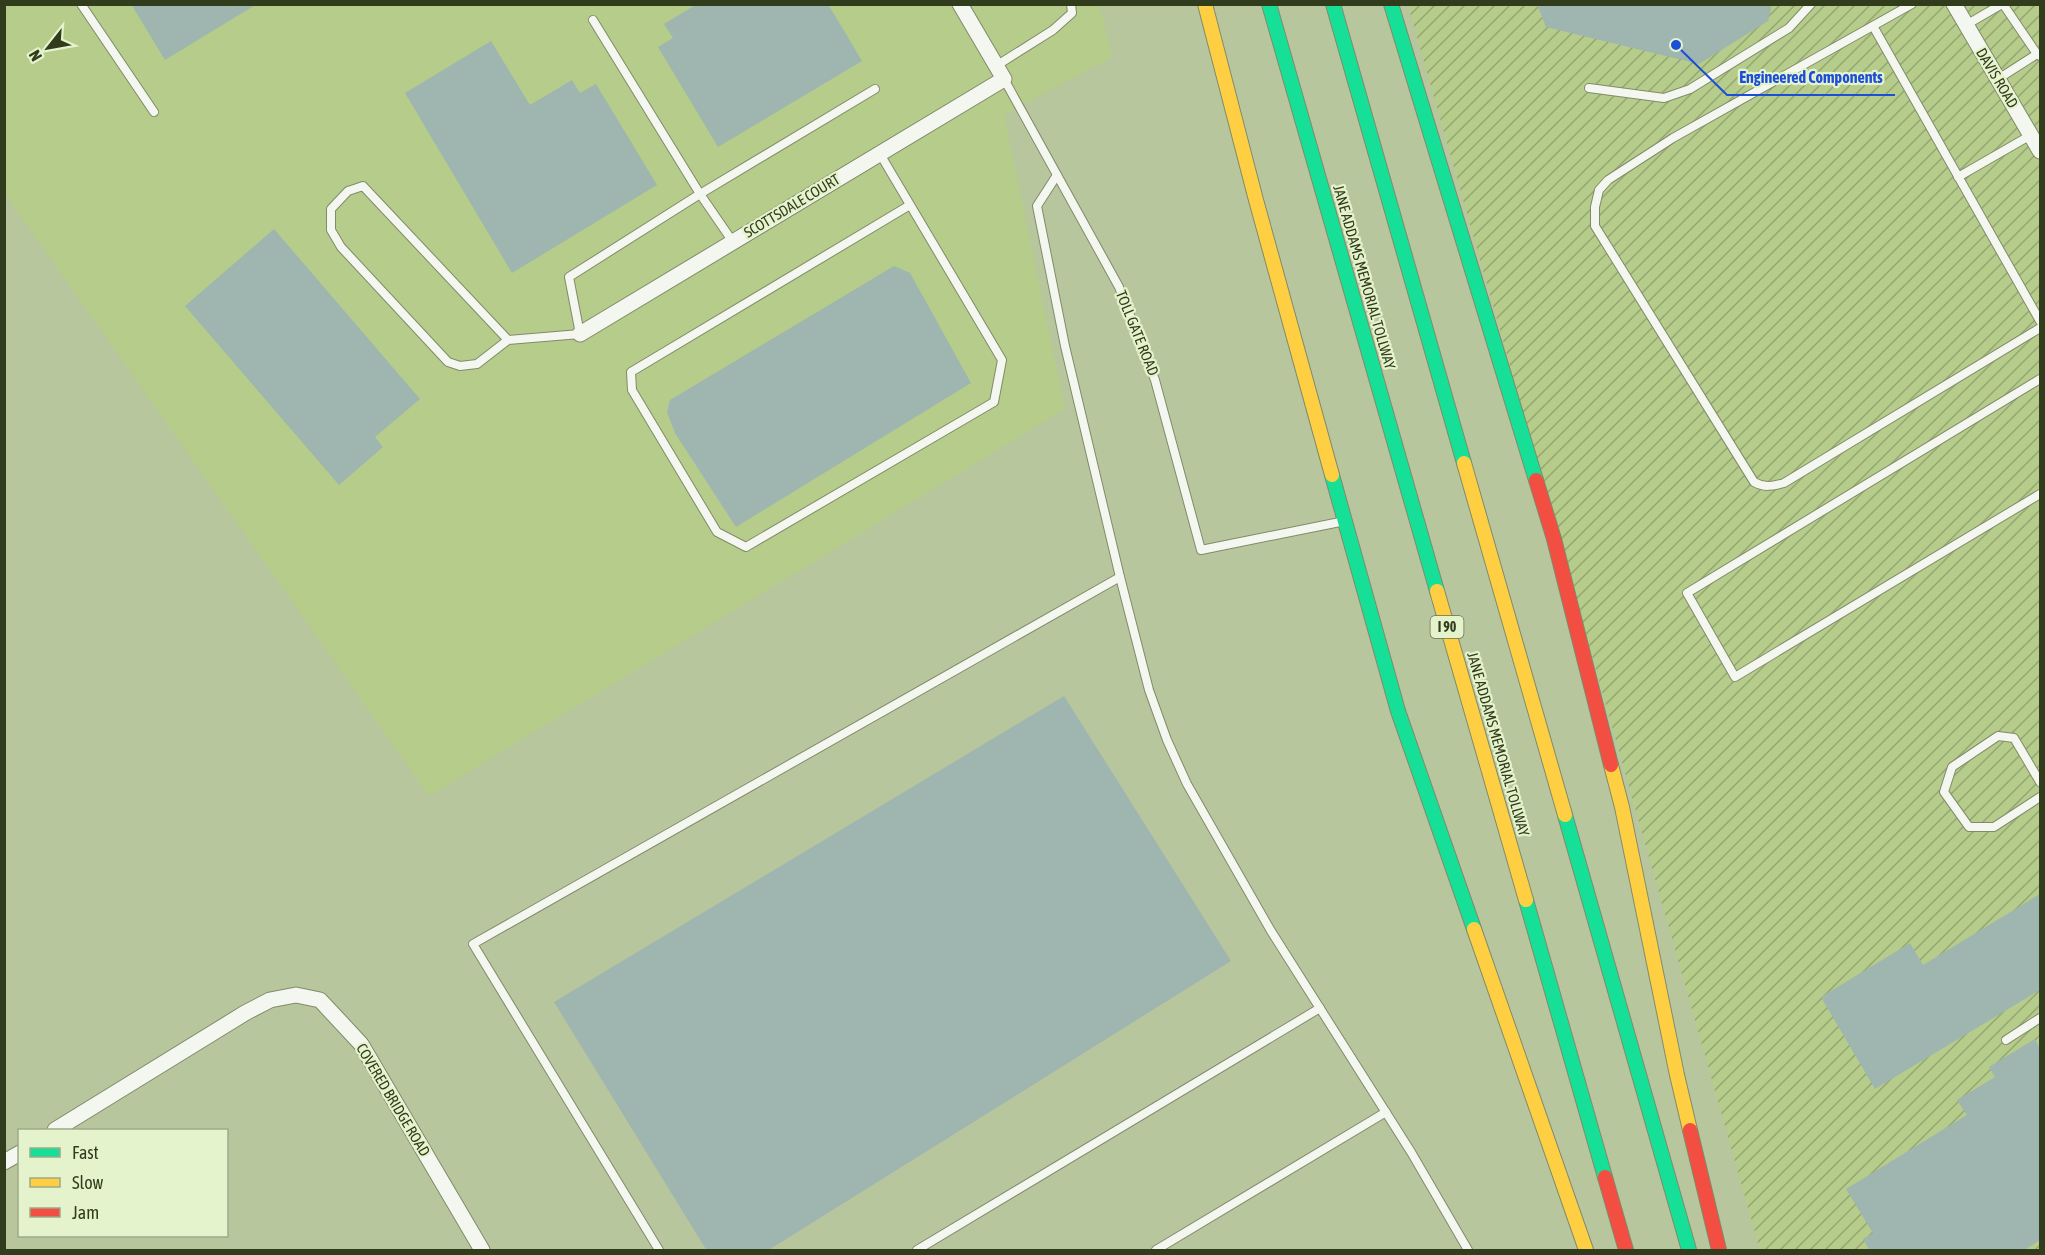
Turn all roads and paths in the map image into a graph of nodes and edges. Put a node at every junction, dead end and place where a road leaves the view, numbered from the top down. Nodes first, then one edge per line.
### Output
1 (81, 4) edge
2 (960, 4) edge
3 (1071, 4) edge
4 (1205, 4) edge
5 (1269, 4) edge
6 (1333, 4) edge
7 (1391, 4) edge
8 (1811, 4) edge
9 (1912, 4) edge
10 (1954, 4) edge
11 (2002, 4) edge
12 (593, 20) dead end
13 (1966, 25) junction
14 (1873, 26) junction
15 (2039, 55) edge
16 (1000, 73) junction
17 (1998, 78) junction
18 (1589, 88) dead end
19 (875, 89) dead end
20 (154, 112) dead end
21 (2038, 146) edge
22 (880, 154) junction
23 (1057, 175) junction
24 (1958, 177) junction
25 (700, 194) junction
26 (910, 205) junction
27 (733, 242) junction
28 (2040, 321) edge
29 (2040, 328) edge
30 (580, 334) junction
31 (508, 340) junction
32 (2040, 380) edge
33 (2040, 494) edge
34 (1345, 521) junction
35 (1120, 577) junction
36 (2040, 782) edge
37 (2040, 797) edge
38 (1320, 1008) junction
39 (2040, 1018) edge
40 (2006, 1040) dead end
41 (1386, 1113) junction
42 (59, 1129) edge
43 (18, 1154) edge
44 (4, 1162) edge
45 (482, 1251) edge
46 (659, 1251) edge
47 (917, 1251) edge
48 (1156, 1251) edge
49 (1468, 1251) edge
50 (1586, 1251) edge
51 (1626, 1251) edge
52 (1689, 1251) edge
53 (1719, 1251) edge

1 - 20 lane
2 - 16 street, TOLL GATE ROAD
3 - 16 lane
4 - 34 highway
5 - 51 highway, JANE ADDAMS MEMORIAL TOLLWAY / I 90
6 - 52 highway
7 - 53 highway
8 - 18 lane
9 - 14 lane
10 - 13 street, DAVIS ROAD
11 - 13 lane
11 - 15 lane
12 - 25 lane
13 - 17 street, DAVIS ROAD
14 - 24 lane
14 - 29 lane
15 - 17 lane
16 - 22 street, SCOTTSDALE COURT
16 - 23 lane, TOLL GATE ROAD
17 - 21 street, DAVIS ROAD
19 - 25 lane
21 - 24 lane
22 - 26 lane
22 - 27 street, SCOTTSDALE COURT
23 - 34 lane, TOLL GATE ROAD
23 - 35 lane
24 - 28 lane
25 - 27 lane
25 - 30 lane
26 - 26 lane
27 - 30 street, SCOTTSDALE COURT
30 - 31 lane
31 - 31 lane
32 - 33 lane
34 - 50 highway
35 - 38 lane
35 - 46 lane
36 - 37 lane
38 - 41 lane
38 - 47 lane
39 - 40 lane
41 - 48 lane
41 - 49 lane
42 - 45 street, COVERED BRIDGE ROAD
43 - 44 street

